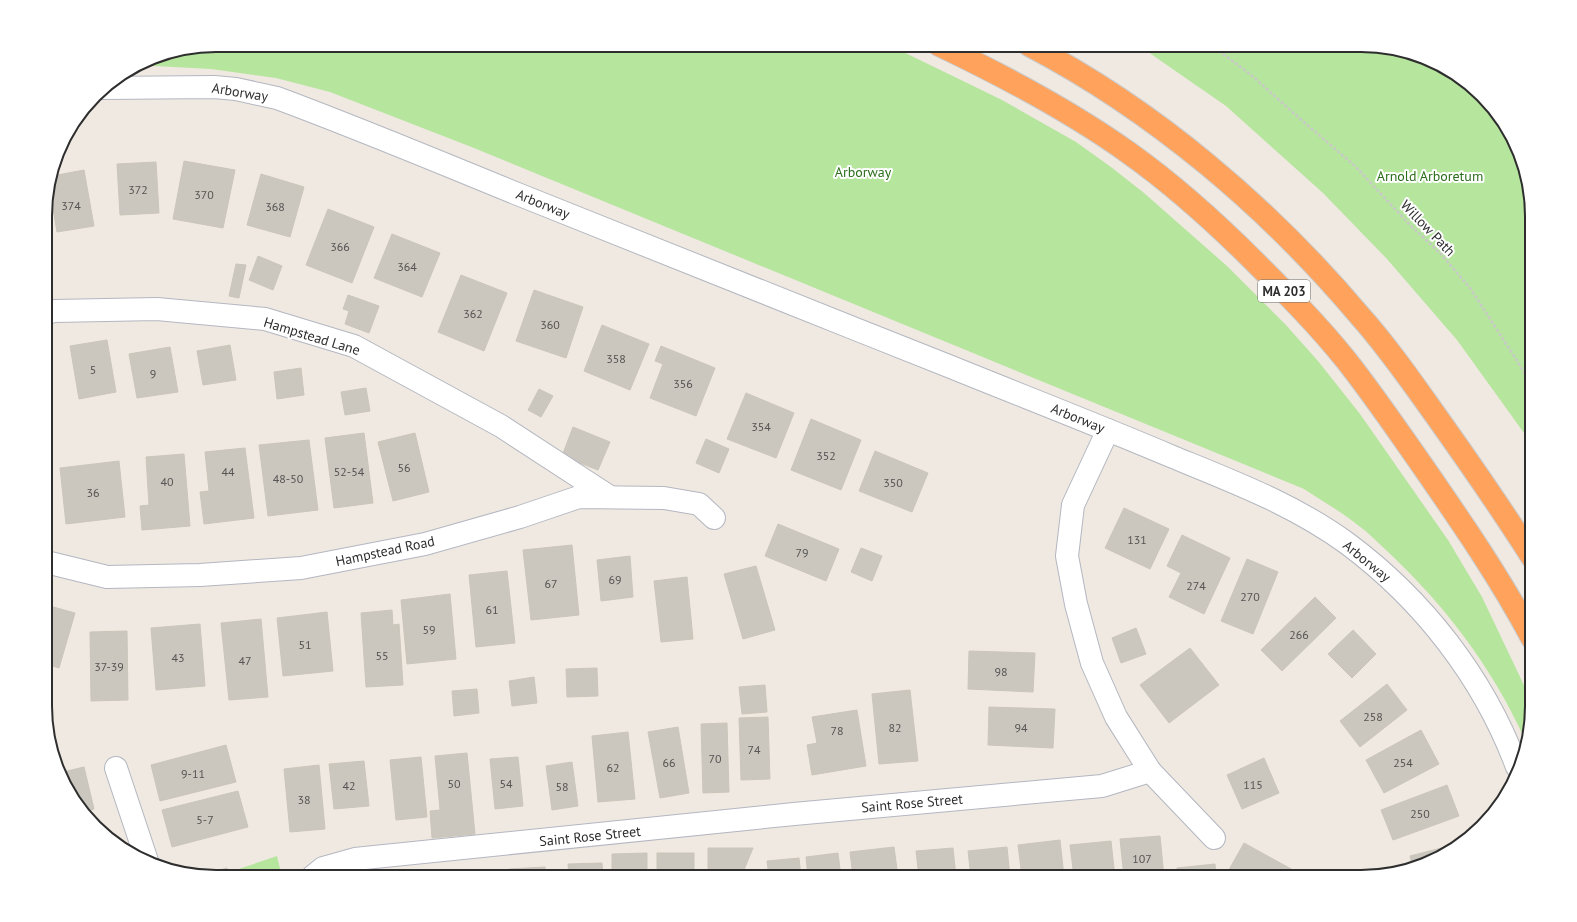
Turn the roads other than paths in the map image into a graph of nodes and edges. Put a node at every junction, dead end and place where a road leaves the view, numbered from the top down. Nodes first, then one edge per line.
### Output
1 (953, 52) edge
2 (1041, 52) edge
3 (114, 88) edge
4 (52, 312) edge
5 (1108, 430) junction
6 (610, 497) junction
7 (714, 518) dead end
8 (1525, 546) edge
9 (52, 563) edge
10 (1525, 626) edge
11 (1515, 762) edge
12 (116, 768) dead end
13 (1150, 770) junction
14 (1214, 838) dead end
15 (145, 854) edge
16 (320, 870) edge

1 - 10 highway, MA 203
2 - 8 highway, MA 203
3 - 5 street, Arborway
4 - 6 street, Hampstead Lane
5 - 11 street, Arborway
5 - 13 street
6 - 7 street, Hampstead Road
6 - 9 street, Hampstead Road
12 - 15 street
13 - 14 street
13 - 16 street, Saint Rose Street

